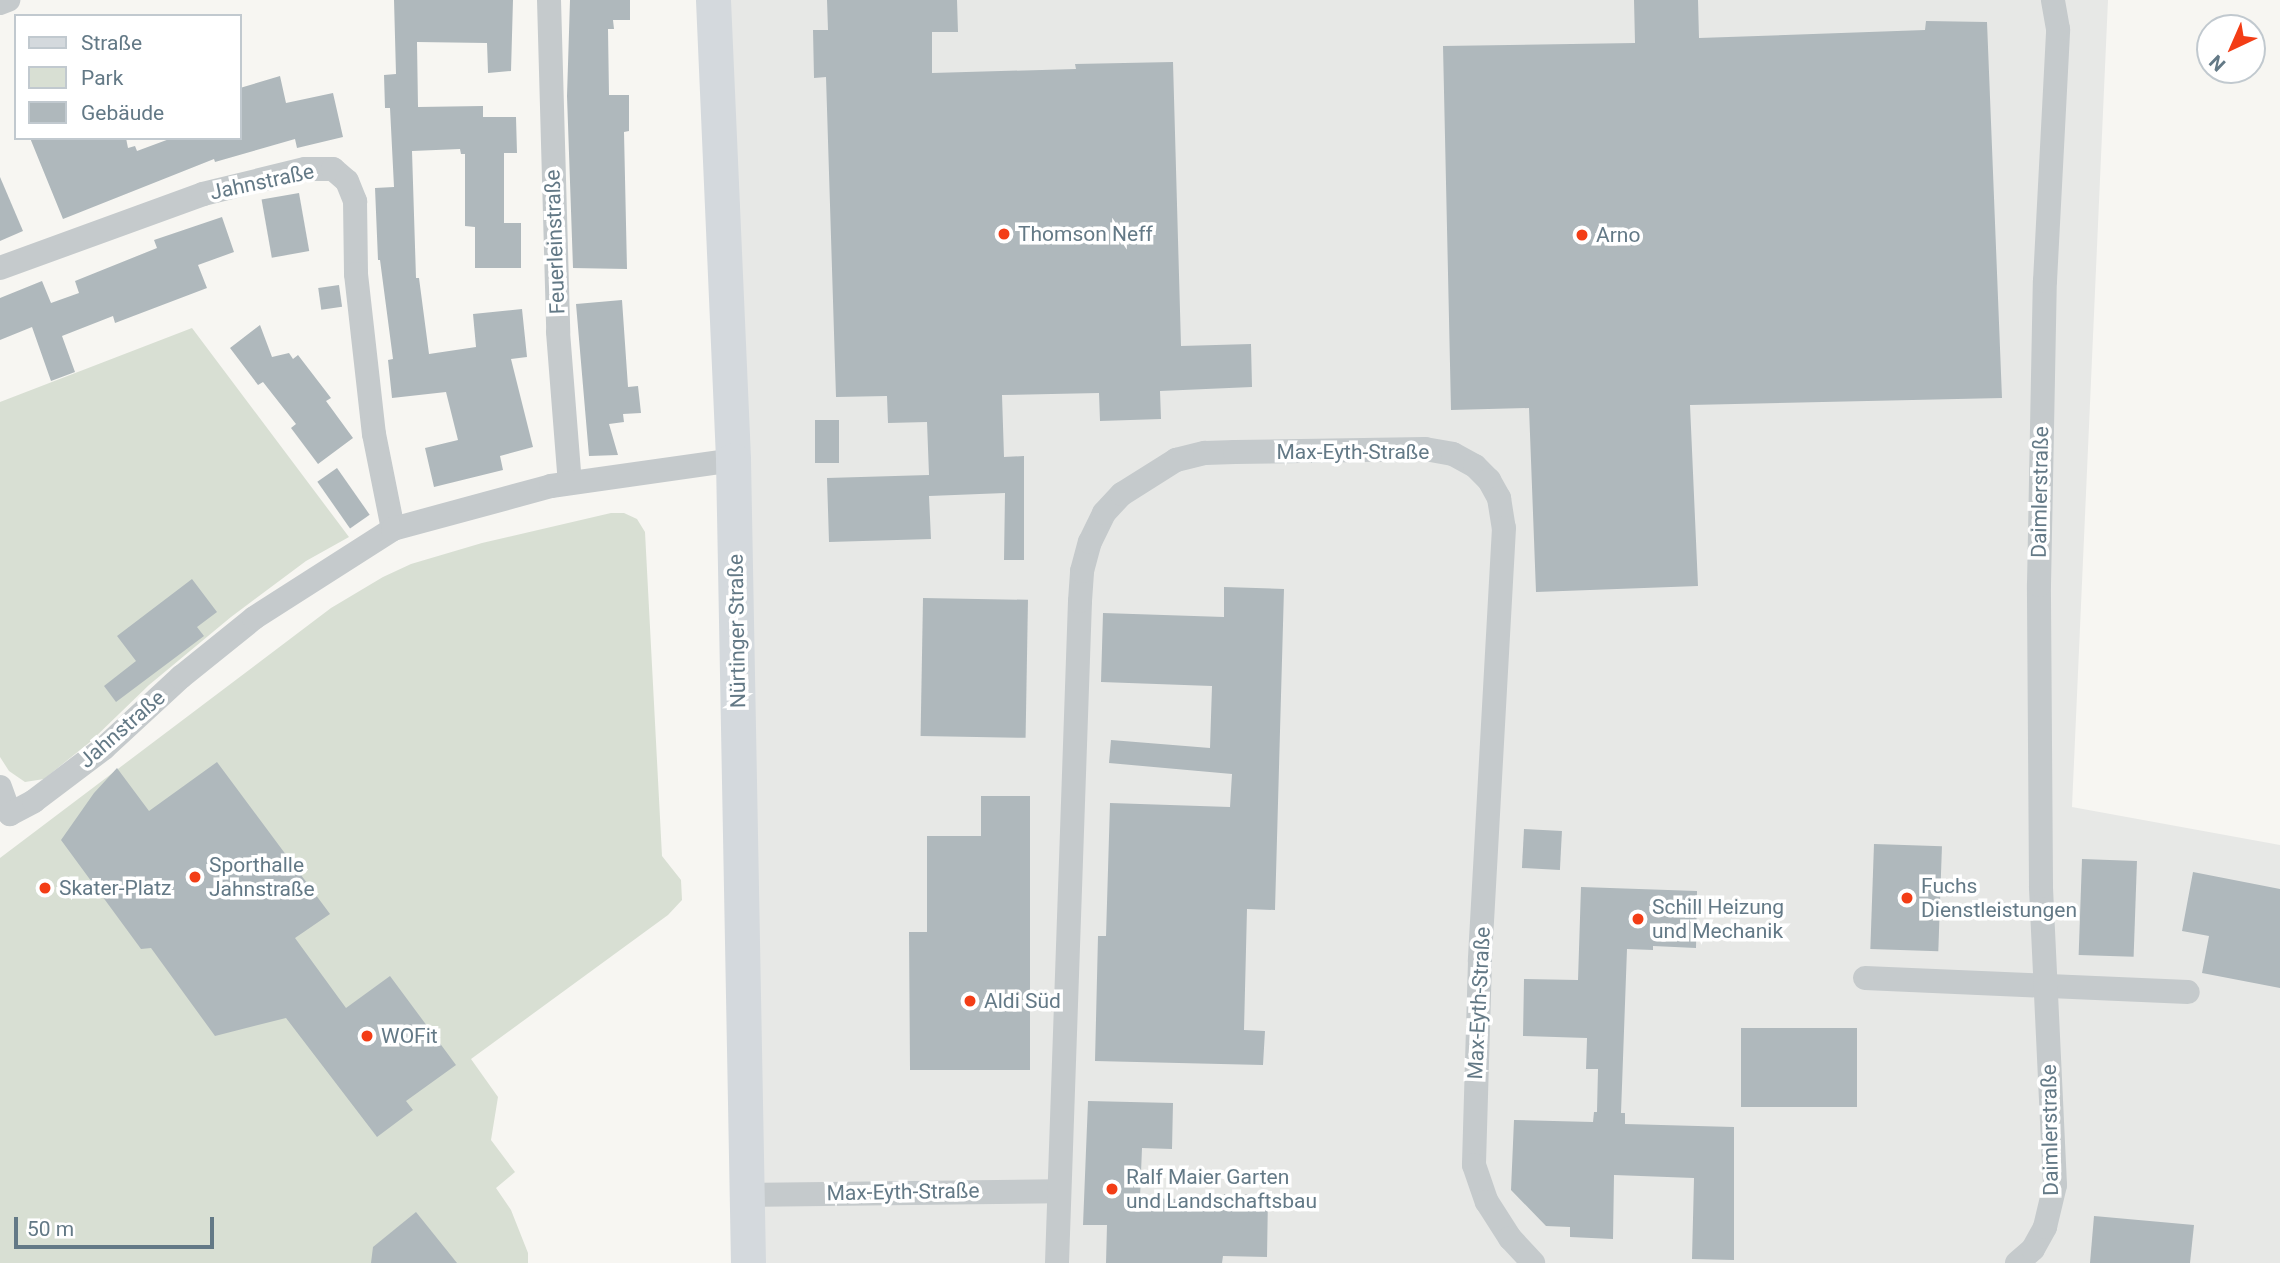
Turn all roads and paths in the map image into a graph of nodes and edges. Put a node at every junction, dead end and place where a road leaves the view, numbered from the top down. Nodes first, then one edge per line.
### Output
1 (8, 0) edge
2 (549, 0) edge
3 (713, 0) edge
4 (2053, 0) edge
5 (0, 3) edge
6 (0, 268) edge
7 (733, 460) junction
8 (570, 484) junction
9 (393, 529) junction
10 (0, 787) edge
11 (1865, 978) dead end
12 (2046, 985) junction
13 (2188, 992) dead end
14 (1058, 1191) junction
15 (748, 1195) junction
16 (2032, 1258) edge
17 (748, 1263) edge
18 (1057, 1263) edge
19 (1533, 1263) edge

1 - 5 street
2 - 8 street, Feuerleinstraße
3 - 7 main road, Nürtinger Straße
4 - 12 street, Daimlerstraße
6 - 9 street, Jahnstraße
7 - 8 street, Jahnstraße
7 - 15 main road, Nürtinger Straße
8 - 9 street, Jahnstraße
9 - 10 street, Jahnstraße
11 - 12 street
12 - 13 street
12 - 16 street, Daimlerstraße
14 - 15 street, Max-Eyth-Straße
14 - 18 street, Max-Eyth-Straße
14 - 19 street, Max-Eyth-Straße
15 - 17 main road, Nürtinger Straße

